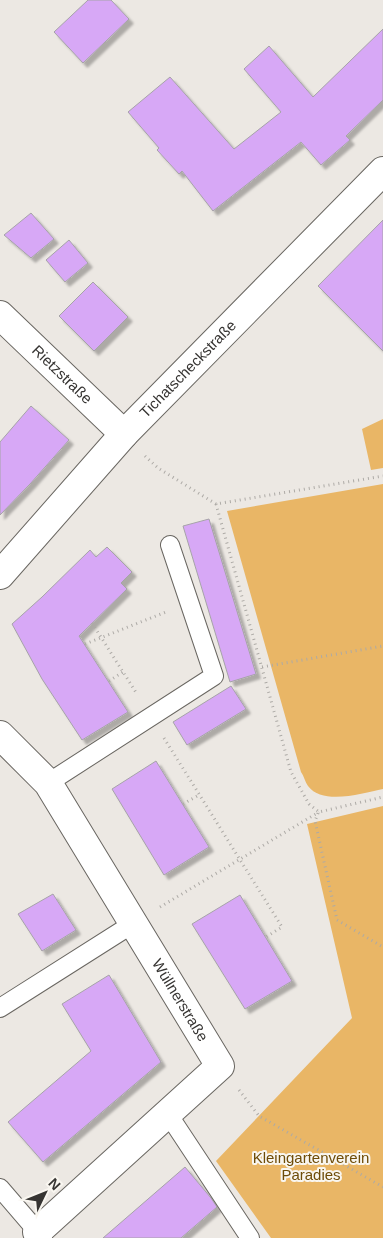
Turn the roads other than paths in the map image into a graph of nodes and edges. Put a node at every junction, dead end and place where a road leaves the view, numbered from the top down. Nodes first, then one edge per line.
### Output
1 (383, 171) edge
2 (0, 315) edge
3 (124, 434) junction
4 (170, 545) dead end
5 (0, 575) edge
6 (0, 736) edge
7 (48, 783) junction
8 (134, 923) junction
9 (0, 1008) edge
10 (168, 1114) junction
11 (0, 1188) edge
12 (40, 1235) edge
13 (250, 1238) edge

1 - 3 street, Tichatscheckstraße
2 - 3 street, Rietzstraße
3 - 5 street, Tichatscheckstraße
4 - 7 lane
6 - 7 street, Wüllnerstraße
7 - 8 street, Wüllnerstraße
8 - 9 lane
8 - 10 street, Wüllnerstraße
10 - 12 street
10 - 13 lane
11 - 12 lane

